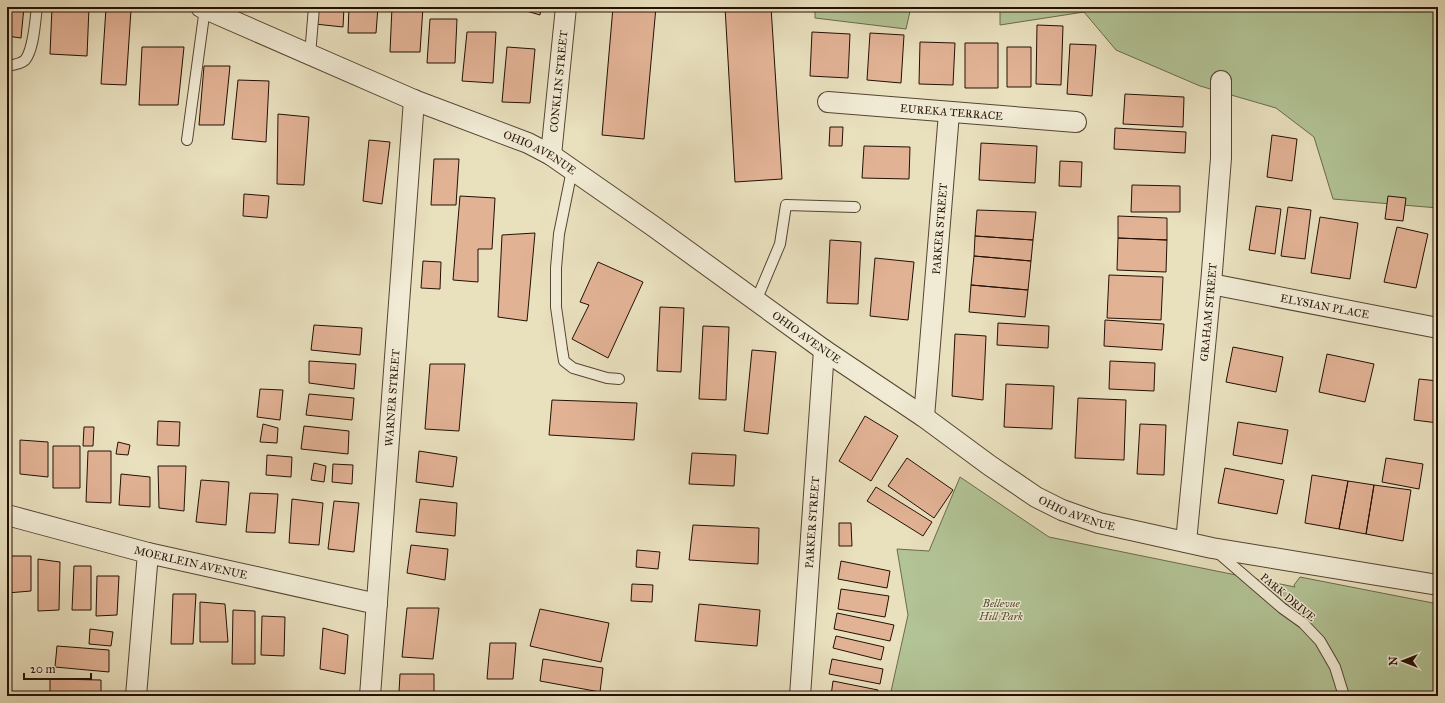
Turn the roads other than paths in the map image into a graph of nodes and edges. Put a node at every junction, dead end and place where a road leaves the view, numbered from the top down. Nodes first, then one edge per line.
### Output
1 (37, 7) edge
2 (314, 7) edge
3 (566, 7) edge
4 (203, 8) edge
5 (310, 55) junction
6 (7, 66) edge
7 (1221, 81) dead end
8 (414, 100) junction
9 (828, 102) dead end
10 (949, 113) junction
11 (1076, 122) dead end
12 (187, 140) dead end
13 (551, 155) junction
14 (572, 170) junction
15 (855, 207) dead end
16 (1211, 284) junction
17 (756, 301) junction
18 (1438, 328) edge
19 (824, 350) junction
20 (620, 379) dead end
21 (924, 417) junction
22 (7, 515) edge
23 (1186, 542) junction
24 (1212, 548) junction
25 (148, 553) junction
26 (1438, 585) edge
27 (377, 604) junction
28 (136, 696) edge
29 (370, 696) edge
30 (800, 696) edge
31 (1344, 696) edge

1 - 6 lane
2 - 5 lane
3 - 13 street, CONKLIN STREET
4 - 5 street, OHIO AVENUE
4 - 12 lane
5 - 8 street, OHIO AVENUE
7 - 16 street, GRAHAM STREET
8 - 13 street, OHIO AVENUE
8 - 27 street, WARNER STREET
9 - 10 street, EUREKA TERRACE
10 - 11 street, EUREKA TERRACE
10 - 21 street, PARKER STREET
13 - 14 street, OHIO AVENUE
14 - 17 street, OHIO AVENUE
14 - 20 lane
15 - 17 lane
16 - 18 street, ELYSIAN PLACE
16 - 23 street, GRAHAM STREET
17 - 19 street, OHIO AVENUE
19 - 21 street, OHIO AVENUE
19 - 30 street, PARKER STREET
21 - 23 street, OHIO AVENUE
22 - 25 street, MOERLEIN AVENUE
23 - 24 street, OHIO AVENUE
24 - 26 street, OHIO AVENUE
24 - 31 lane, PARK DRIVE
25 - 27 street, MOERLEIN AVENUE
25 - 28 street
27 - 29 street, WARNER STREET

